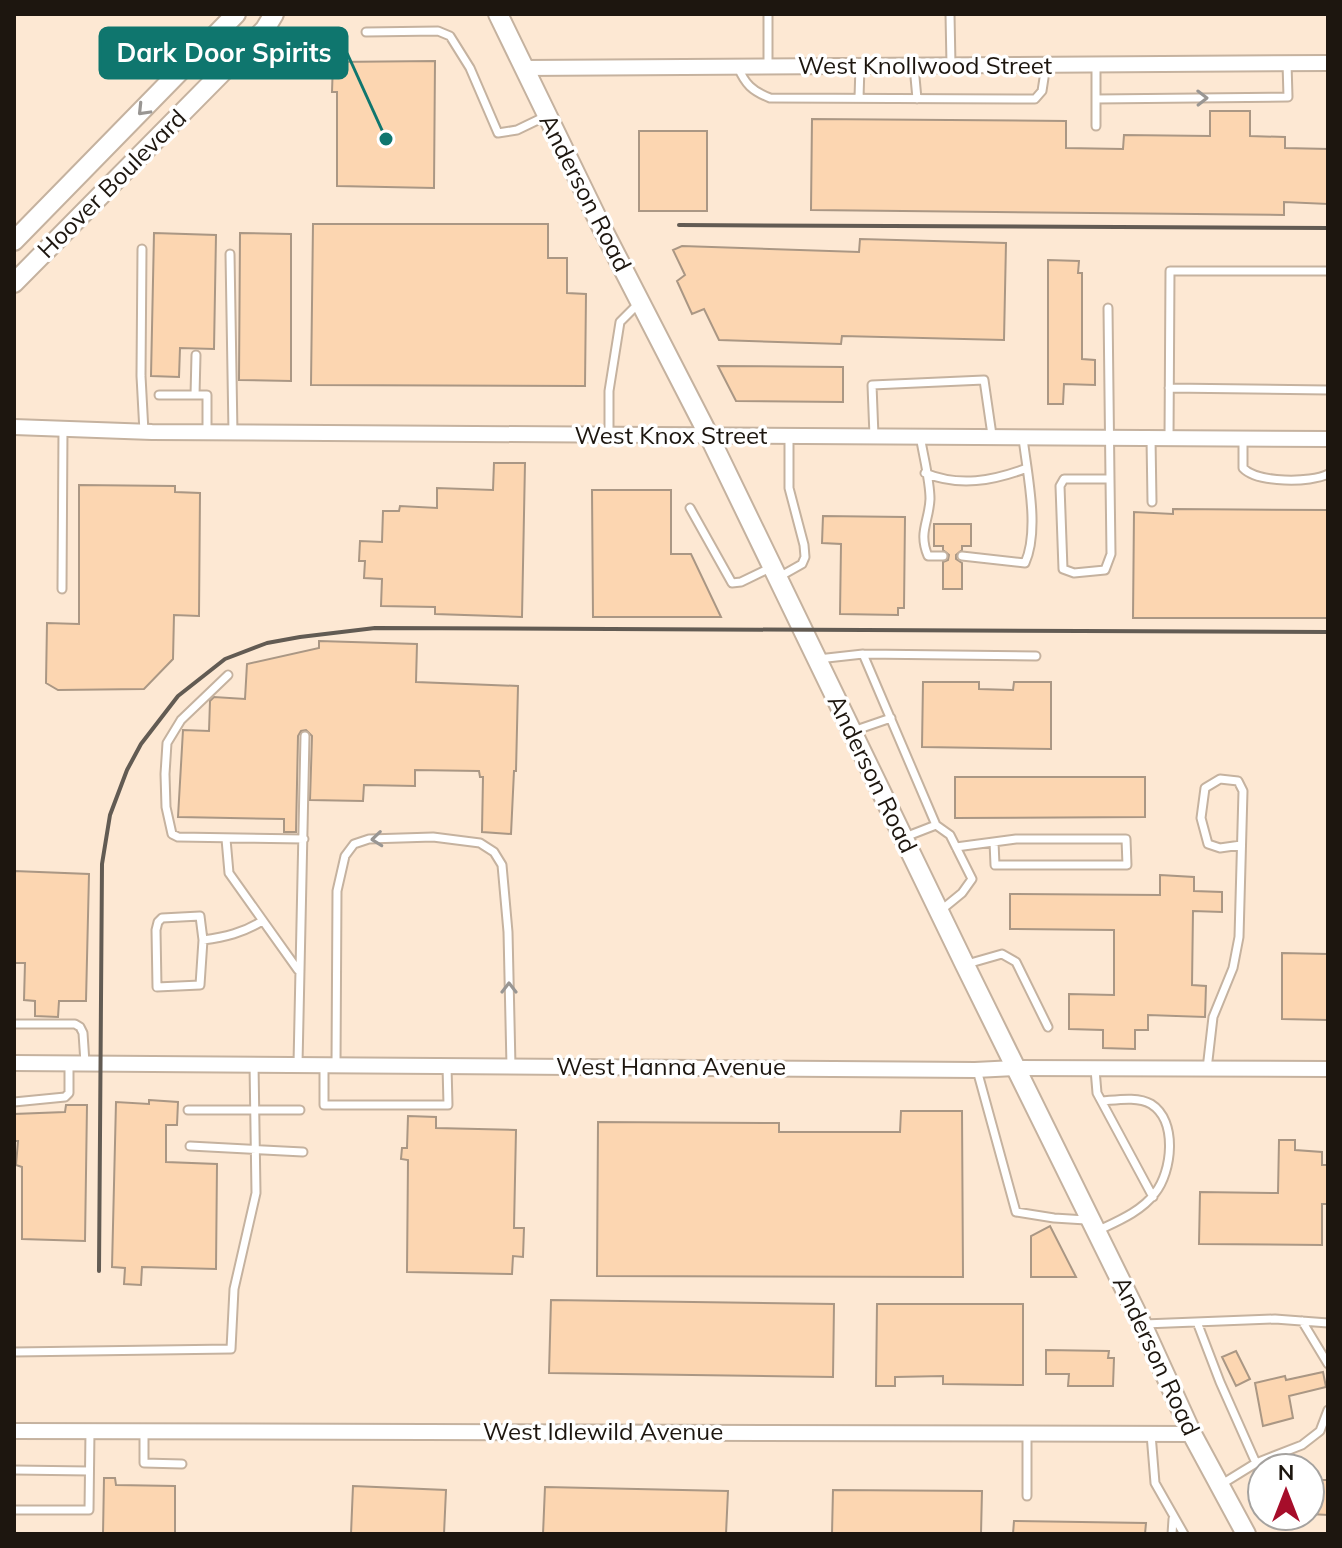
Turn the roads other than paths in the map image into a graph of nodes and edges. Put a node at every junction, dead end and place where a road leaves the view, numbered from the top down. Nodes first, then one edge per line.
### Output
1 (236, 14) edge
2 (274, 14) edge
3 (498, 14) edge
4 (768, 14) edge
5 (950, 14) edge
6 (366, 32) dead end
7 (1287, 63) junction
8 (1328, 63) edge
9 (951, 65) junction
10 (1046, 65) junction
11 (1096, 65) junction
12 (768, 66) junction
13 (860, 66) junction
14 (914, 66) junction
15 (738, 67) junction
16 (523, 68) junction
17 (859, 98) junction
18 (917, 99) junction
19 (1096, 99) junction
20 (546, 116) junction
21 (1096, 126) dead end
22 (14, 241) edge
23 (142, 249) dead end
24 (230, 254) dead end
25 (1328, 271) edge
26 (14, 283) edge
27 (640, 302) junction
28 (1108, 308) dead end
29 (196, 355) dead end
30 (1169, 388) junction
31 (1328, 390) edge
32 (159, 395) dead end
33 (195, 395) junction
34 (14, 427) edge
35 (63, 429) junction
36 (144, 432) junction
37 (207, 433) junction
38 (233, 433) junction
39 (920, 435) junction
40 (992, 435) junction
41 (609, 436) junction
42 (709, 436) junction
43 (789, 436) junction
44 (874, 436) junction
45 (1023, 436) junction
46 (1111, 437) junction
47 (1151, 438) junction
48 (1169, 438) junction
49 (1243, 439) junction
50 (1328, 439) edge
51 (1027, 468) junction
52 (925, 473) junction
53 (1328, 474) edge
54 (1110, 479) junction
55 (1152, 502) dead end
56 (690, 508) dead end
57 (943, 556) dead end
58 (962, 556) dead end
59 (774, 573) junction
60 (62, 589) dead end
61 (863, 654) junction
62 (1036, 656) dead end
63 (816, 659) junction
64 (228, 675) dead end
65 (891, 718) junction
66 (851, 732) junction
67 (305, 736) dead end
68 (936, 825) junction
69 (903, 837) junction
70 (226, 839) junction
71 (304, 839) junction
72 (994, 842) junction
73 (1241, 845) junction
74 (956, 847) junction
75 (939, 912) junction
76 (262, 921) junction
77 (203, 940) junction
78 (965, 965) junction
79 (298, 970) junction
80 (14, 1024) edge
81 (1048, 1027) dead end
82 (14, 1063) edge
83 (69, 1063) junction
84 (85, 1063) junction
85 (254, 1064) junction
86 (298, 1064) junction
87 (330, 1065) junction
88 (447, 1066) junction
89 (511, 1066) junction
90 (1015, 1068) junction
91 (1095, 1068) junction
92 (1207, 1069) junction
93 (1328, 1069) edge
94 (977, 1070) junction
95 (1102, 1101) junction
96 (14, 1102) edge
97 (188, 1110) dead end
98 (300, 1110) dead end
99 (255, 1111) junction
100 (190, 1146) dead end
101 (256, 1151) junction
102 (303, 1152) dead end
103 (1153, 1197) junction
104 (1094, 1225) junction
105 (1302, 1321) junction
106 (1197, 1322) junction
107 (1328, 1323) edge
108 (1142, 1324) junction
109 (14, 1352) edge
110 (1328, 1364) edge
111 (1328, 1410) edge
112 (14, 1431) edge
113 (90, 1431) junction
114 (144, 1431) junction
115 (1027, 1434) junction
116 (1151, 1434) junction
117 (1192, 1434) junction
118 (1251, 1452) edge
119 (1284, 1452) edge
120 (182, 1464) dead end
121 (1246, 1469) edge
122 (14, 1470) edge
123 (89, 1471) junction
124 (1220, 1485) junction
125 (1027, 1496) dead end
126 (14, 1510) edge
127 (1173, 1517) junction
128 (1172, 1534) edge
129 (1184, 1534) edge
130 (1246, 1534) edge

1 -> 22 street, Hoover Boulevard
2 - 26 street, Hoover Boulevard
3 - 16 street, Anderson Road
4 - 12 lane
5 - 9 lane
6 - 20 lane
7 - 8 street, West Knollwood Street
7 - 11 street, West Knollwood Street
19 -> 7 lane
9 - 10 street, West Knollwood Street
9 - 14 street, West Knollwood Street
10 - 11 street, West Knollwood Street
10 - 18 lane
11 - 19 lane
12 - 13 street, West Knollwood Street
12 - 15 street, West Knollwood Street
13 - 14 street, West Knollwood Street
13 - 17 lane
14 - 18 lane
15 - 16 street, West Knollwood Street
15 - 17 lane
16 - 20 street, Anderson Road
17 - 18 lane
19 - 21 lane
20 - 27 street, Anderson Road
23 - 36 lane
24 - 38 lane
25 - 30 lane
27 - 41 lane
27 - 42 street, Anderson Road
28 - 46 lane
29 - 33 lane
30 - 31 lane
30 - 48 lane
32 - 33 lane
33 - 37 lane
34 - 35 street, West Knox Street
35 - 36 street, West Knox Street
35 - 60 lane
36 - 37 street, West Knox Street
37 - 38 street, West Knox Street
38 - 41 street, West Knox Street
39 - 40 street, West Knox Street
39 - 44 street, West Knox Street
39 - 52 lane
40 - 44 lane
40 - 45 street, West Knox Street
41 - 42 street, West Knox Street
42 - 43 street, West Knox Street
42 - 59 street, Anderson Road
43 - 44 street, West Knox Street
43 - 59 lane
45 - 46 street, West Knox Street
45 - 51 lane
46 - 47 street, West Knox Street
46 - 54 lane
47 - 48 street, West Knox Street
47 - 55 lane
48 - 49 street, West Knox Street
49 - 50 street, West Knox Street
49 - 53 lane
51 - 52 lane
51 - 58 lane
52 - 57 lane
54 - 54 lane
56 - 59 lane
59 - 63 street, Anderson Road
61 - 62 lane
61 - 63 lane
61 - 65 lane
63 - 66 street, Anderson Road
64 - 70 lane
65 - 66 lane
65 - 68 lane
66 - 69 street, Anderson Road
67 - 71 lane
68 - 69 lane
68 - 74 lane
69 - 75 street, Anderson Road
70 - 71 lane
70 - 76 lane
71 - 79 lane
72 - 72 lane
72 - 74 lane
73 - 73 lane
73 - 92 lane
74 - 75 lane
75 - 78 street, Anderson Road
76 - 77 lane
76 - 79 lane
77 - 77 lane
78 - 81 lane
78 - 90 street, Anderson Road
79 - 86 lane
80 - 84 lane
82 - 83 street, West Hanna Avenue
83 - 84 street, West Hanna Avenue
83 - 96 lane
84 - 85 street, West Hanna Avenue
85 - 86 street, West Hanna Avenue
85 - 99 lane
86 - 87 street, West Hanna Avenue
87 - 88 street, West Hanna Avenue
87 - 88 lane
89 -> 87 lane
88 - 89 street, West Hanna Avenue
89 - 94 street, West Hanna Avenue
90 - 91 street, West Hanna Avenue
90 - 94 street, West Hanna Avenue
90 - 104 street, Anderson Road
91 - 92 street, West Hanna Avenue
91 - 95 lane
92 - 93 street, West Hanna Avenue
94 - 104 lane
95 - 103 lane
95 - 103 lane
97 - 99 lane
98 - 99 lane
99 - 101 lane
100 - 101 lane
101 - 102 lane
101 - 109 lane
103 - 104 lane
104 - 108 street, Anderson Road
105 - 106 lane
105 - 107 lane
105 - 110 lane
106 - 108 lane
106 - 118 lane
108 - 117 street, Anderson Road
111 - 119 lane
112 - 113 street, West Idlewild Avenue
113 - 114 street, West Idlewild Avenue
113 - 123 lane
114 - 115 street, West Idlewild Avenue
114 - 120 lane
115 - 116 street, West Idlewild Avenue
115 - 125 lane
116 - 117 street, West Idlewild Avenue
116 - 127 lane
117 - 124 street, Anderson Road
121 - 124 lane
122 - 123 lane
123 - 126 lane
124 - 130 street, Anderson Road
127 - 128 lane
127 - 129 lane

